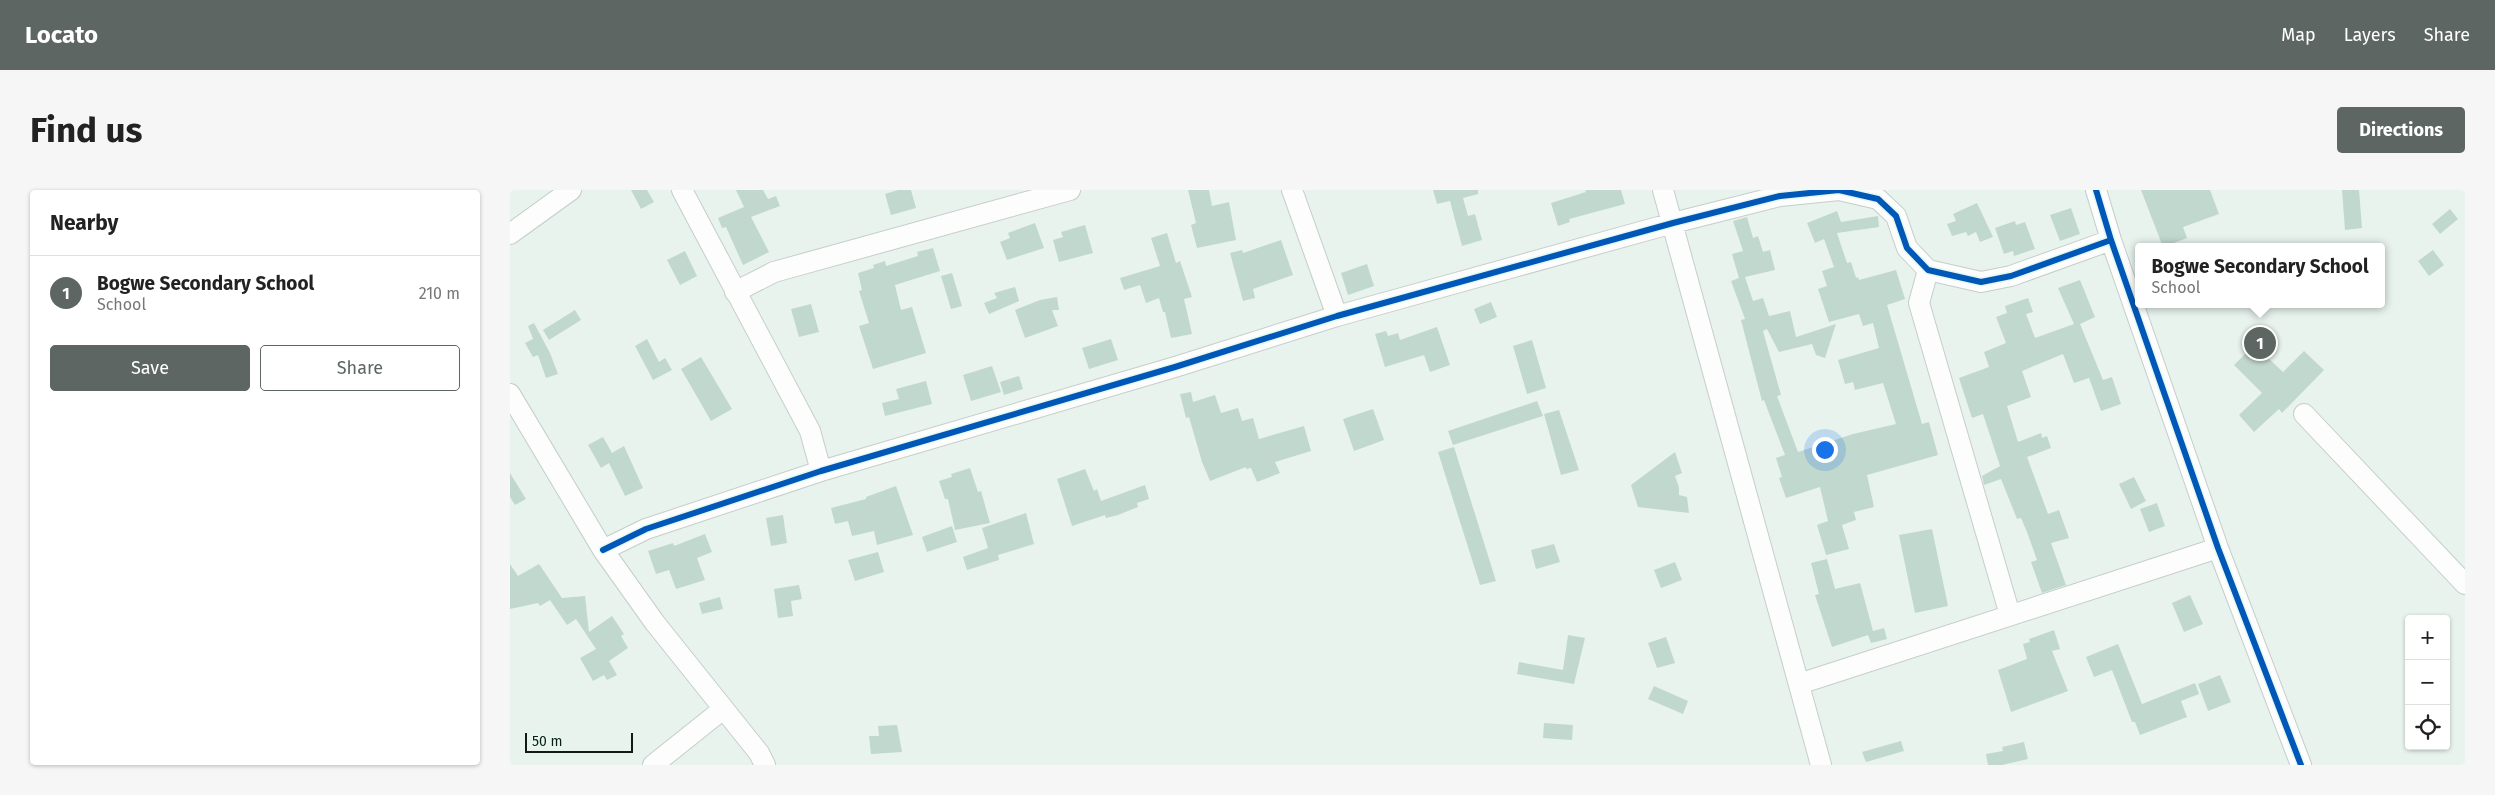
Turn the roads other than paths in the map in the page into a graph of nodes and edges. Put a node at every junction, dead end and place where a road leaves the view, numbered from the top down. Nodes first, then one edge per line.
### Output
1 (571, 190) edge
2 (682, 190) edge
3 (1070, 190) edge
4 (1292, 190) edge
5 (1663, 190) edge
6 (2096, 190) edge
7 (1673, 223) junction
8 (510, 234) edge
9 (2111, 240) junction
10 (1928, 270) junction
11 (735, 292) junction
12 (1337, 316) junction
13 (510, 394) edge
14 (2304, 414) dead end
15 (516, 418) edge
16 (821, 471) junction
17 (2218, 548) junction
18 (603, 550) junction
19 (2465, 584) edge
20 (2010, 615) junction
21 (1799, 684) junction
22 (722, 710) junction
23 (653, 765) edge
24 (765, 765) edge
25 (1821, 765) edge
26 (2301, 765) edge

1 - 8 street
2 - 11 street
3 - 11 street
4 - 12 street
5 - 7 street
6 - 9 street
7 - 10 street
7 - 12 street
7 - 21 street
9 - 10 street
9 - 17 street
10 - 20 street
11 - 16 street
12 - 16 street
13 - 15 street
14 - 19 street
15 - 18 street
16 - 18 street
17 - 20 street
17 - 26 street
18 - 22 street
20 - 21 street
21 - 25 street
22 - 23 street
22 - 24 street

